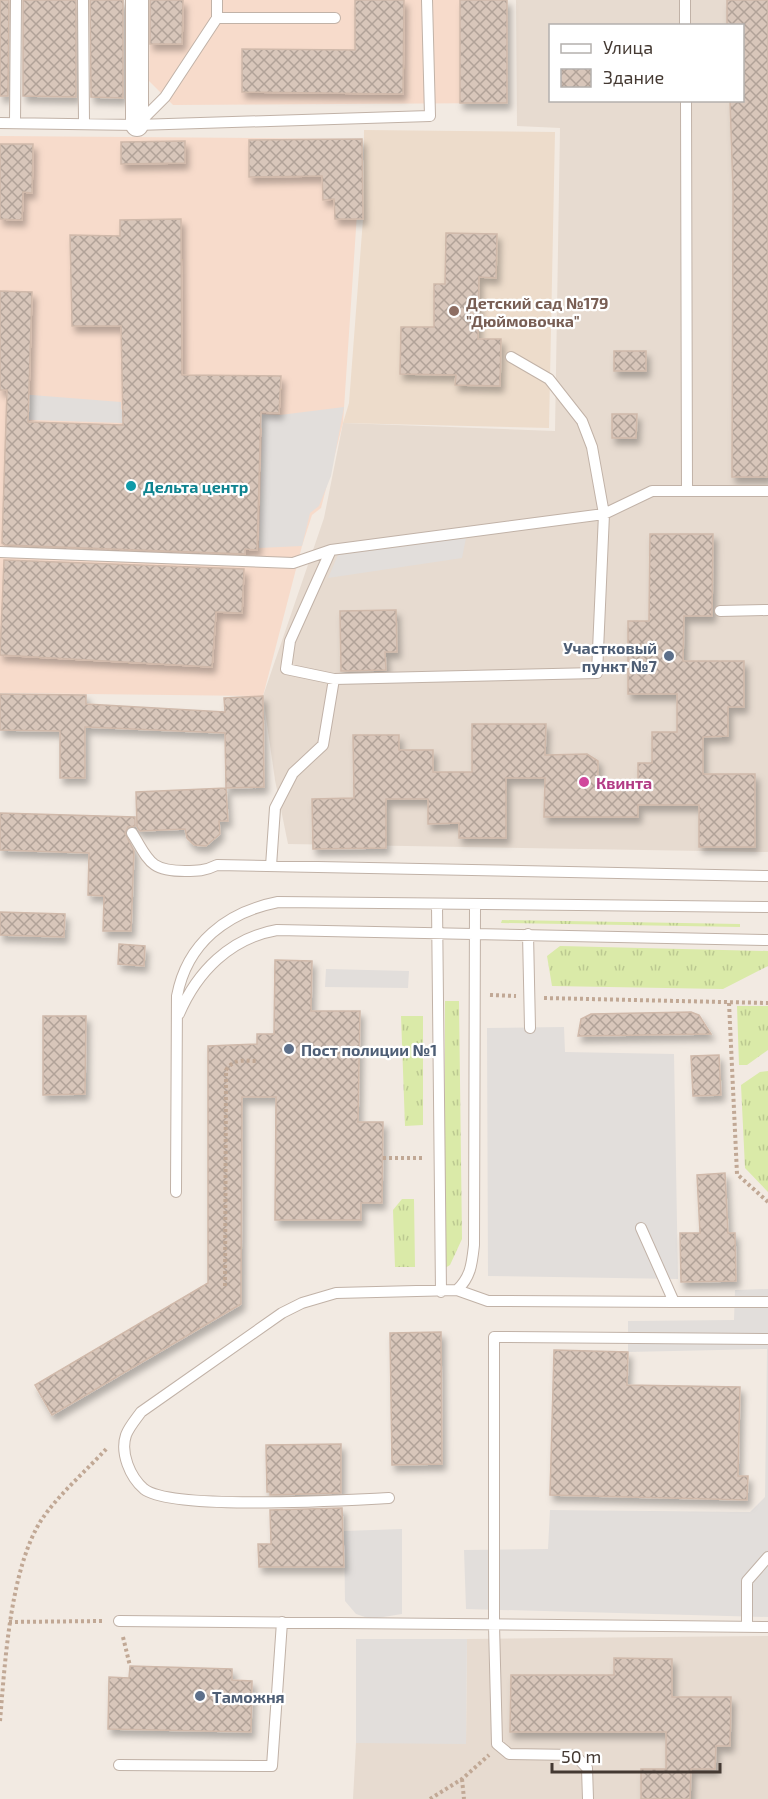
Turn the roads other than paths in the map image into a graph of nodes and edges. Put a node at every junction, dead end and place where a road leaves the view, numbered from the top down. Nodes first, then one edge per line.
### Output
1 (16, 0) edge
2 (83, 0) edge
3 (137, 0) edge
4 (217, 0) edge
5 (427, 0) edge
6 (685, 0) edge
7 (217, 18) junction
8 (335, 18) dead end
9 (686, 24) edge
10 (686, 102) edge
11 (15, 122) junction
12 (84, 122) junction
13 (0, 123) edge
14 (137, 125) junction
15 (512, 357) dead end
16 (687, 491) junction
17 (768, 491) edge
18 (604, 514) junction
19 (331, 550) junction
20 (0, 552) edge
21 (768, 610) edge
22 (720, 611) dead end
23 (334, 679) junction
24 (132, 833) dead end
25 (271, 866) junction
26 (768, 876) edge
27 (436, 905) junction
28 (475, 905) junction
29 (768, 907) edge
30 (437, 932) junction
31 (475, 932) junction
32 (528, 934) junction
33 (768, 940) edge
34 (177, 1020) junction
35 (530, 1028) dead end
36 (176, 1192) dead end
37 (640, 1228) dead end
38 (458, 1290) junction
39 (441, 1292) junction
40 (674, 1302) junction
41 (768, 1302) edge
42 (768, 1339) edge
43 (390, 1498) dead end
44 (768, 1557) edge
45 (119, 1621) road end
46 (282, 1622) junction
47 (494, 1625) junction
48 (747, 1626) junction
49 (768, 1627) edge
50 (119, 1766) dead end
51 (588, 1799) edge

1 - 11 lane
2 - 12 lane
3 - 14 street
4 - 7 lane
5 - 14 lane
6 - 9 lane
7 - 8 lane
7 - 14 lane
10 - 16 lane
11 - 12 lane
11 - 13 lane
12 - 14 lane
15 - 18 lane
16 - 17 lane
16 - 18 lane
18 - 19 lane
18 - 23 lane
19 - 20 lane
19 - 23 lane
21 - 22 lane
23 - 25 lane
24 - 25 lane
25 - 26 lane
27 - 28 lane
27 - 30 lane
27 - 34 lane
28 - 29 lane
28 - 31 lane
30 - 31 lane
30 - 34 lane
30 - 39 lane
31 - 32 lane
31 - 38 lane
32 - 33 lane
32 - 35 lane
34 - 36 lane
37 - 40 lane
38 - 39 lane
38 - 40 lane
39 - 43 lane
40 - 41 lane
42 - 47 lane
44 - 48 lane
45 - 46 lane
46 - 47 lane
46 - 50 lane
47 - 48 lane
47 - 51 lane
48 - 49 lane

